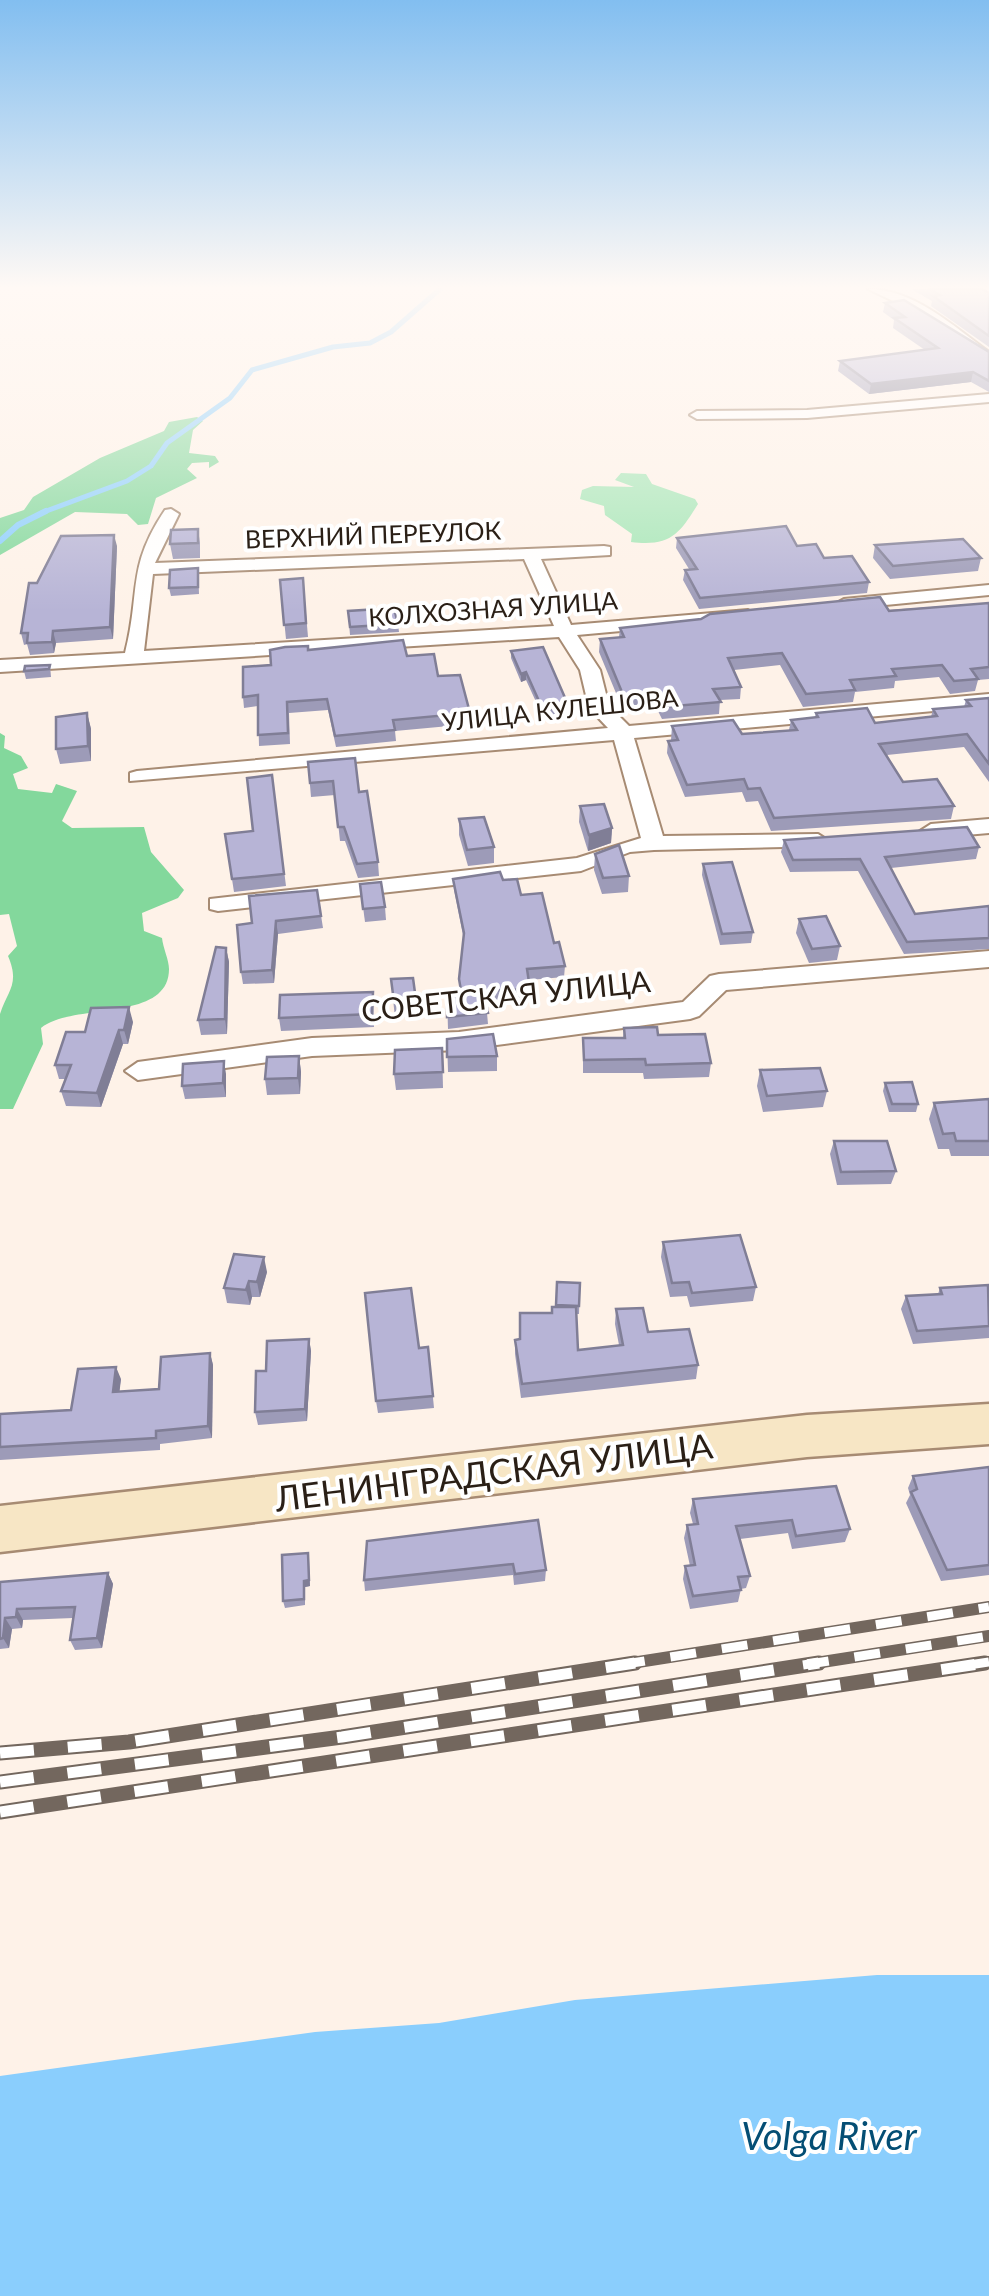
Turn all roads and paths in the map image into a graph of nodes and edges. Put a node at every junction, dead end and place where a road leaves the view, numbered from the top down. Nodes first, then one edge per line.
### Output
1 (989, 398) edge
2 (697, 415) dead end
3 (170, 514) dead end
4 (604, 551) dead end
5 (531, 554) junction
6 (142, 569) junction
7 (989, 590) edge
8 (816, 607) edge
9 (758, 612) edge
10 (566, 631) junction
11 (133, 657) junction
12 (0, 666) edge
13 (989, 700) edge
14 (622, 731) junction
15 (137, 777) dead end
16 (989, 826) edge
17 (898, 834) edge
18 (844, 839) edge
19 (654, 843) junction
20 (218, 904) dead end
21 (989, 959) edge
22 (138, 1071) dead end
23 (989, 1424) edge
24 (0, 1529) edge

1 - 2 street
3 - 6 street
4 - 5 street, ВЕРХНИЙ ПЕРЕУЛОК
5 - 6 street, ВЕРХНИЙ ПЕРЕУЛОК
5 - 10 street
6 - 11 street
7 - 8 street
9 - 10 street, КОЛХОЗНАЯ УЛИЦА
10 - 11 street, КОЛХОЗНАЯ УЛИЦА
10 - 14 street
11 - 12 street, КОЛХОЗНАЯ УЛИЦА
13 - 14 street, УЛИЦА КУЛЕШОВА
14 - 15 street, УЛИЦА КУЛЕШОВА
14 - 19 street
16 - 17 street
18 - 19 street
19 - 20 street
21 - 22 street, СОВЕТСКАЯ УЛИЦА
23 - 24 main road, ЛЕНИНГРАДСКАЯ УЛИЦА

